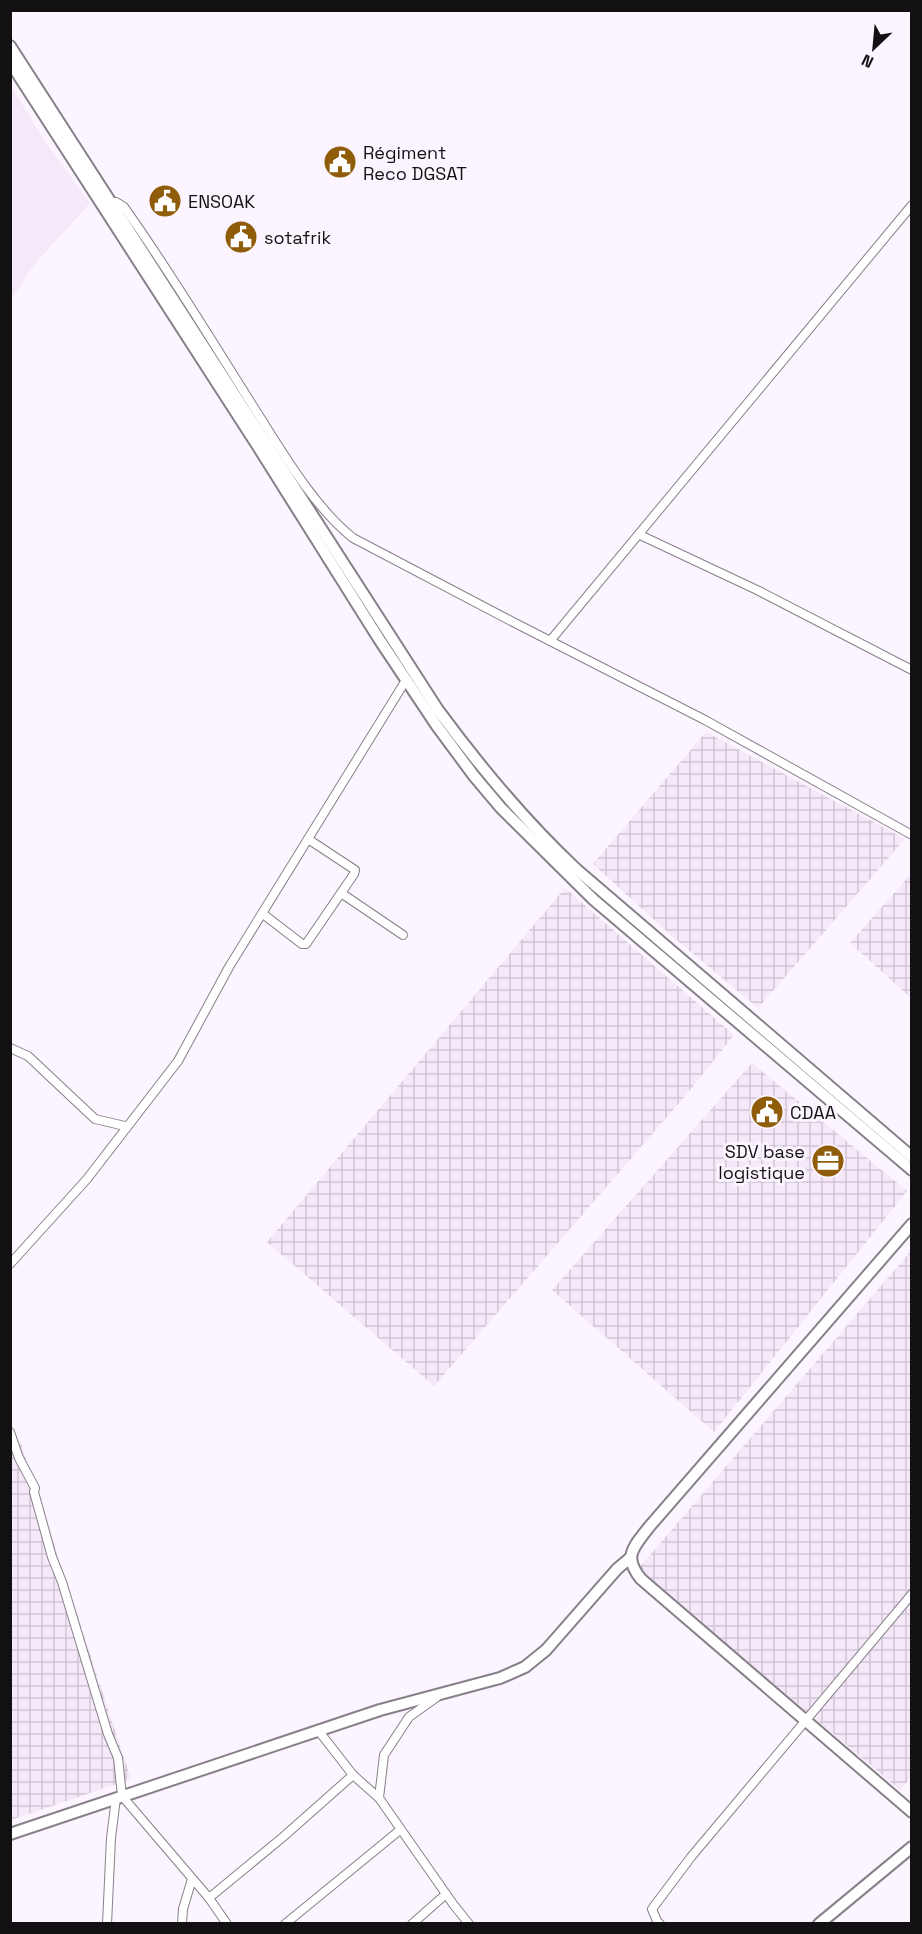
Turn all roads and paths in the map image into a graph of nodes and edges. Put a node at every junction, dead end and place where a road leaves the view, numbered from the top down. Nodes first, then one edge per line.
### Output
1 (10, 46) edge
2 (10, 62) edge
3 (108, 204) junction
4 (912, 205) edge
5 (640, 535) junction
6 (550, 641) junction
7 (912, 670) edge
8 (406, 680) junction
9 (912, 836) edge
10 (308, 839) junction
11 (341, 893) junction
12 (263, 914) junction
13 (403, 935) dead end
14 (10, 1048) edge
15 (125, 1126) junction
16 (912, 1156) edge
17 (912, 1170) edge
18 (912, 1224) edge
19 (10, 1263) edge
20 (10, 1432) edge
21 (630, 1558) junction
22 (912, 1594) edge
23 (438, 1696) junction
24 (805, 1720) junction
25 (318, 1730) junction
26 (353, 1775) junction
27 (119, 1797) junction
28 (379, 1798) junction
29 (912, 1812) edge
30 (400, 1830) junction
31 (10, 1834) edge
32 (912, 1846) edge
33 (192, 1879) junction
34 (446, 1894) junction
35 (208, 1898) junction
36 (107, 1923) edge
37 (182, 1923) edge
38 (227, 1923) edge
39 (285, 1923) edge
40 (412, 1923) edge
41 (469, 1923) edge
42 (660, 1923) edge
43 (819, 1923) edge

1 - 3 street
2 - 3 street
3 - 6 street
3 - 8 street
3 - 16 street
4 - 5 street
5 - 6 street
5 - 7 street
6 - 9 street
8 - 10 street
8 - 17 street
10 - 11 street
10 - 12 street
11 - 12 street
11 - 13 street
12 - 15 street
14 - 15 street
15 - 19 street
18 - 21 street
20 - 27 street
21 - 23 street
21 - 24 street
22 - 24 street
23 - 25 street
23 - 28 street
24 - 29 street
24 - 42 street
25 - 26 street
25 - 27 street
26 - 28 street
26 - 35 street
27 - 31 street
27 - 33 street
27 - 36 street
28 - 30 street
30 - 34 street
30 - 39 street
32 - 43 street
33 - 35 street
33 - 37 street
34 - 40 street
34 - 41 street
35 - 38 street

